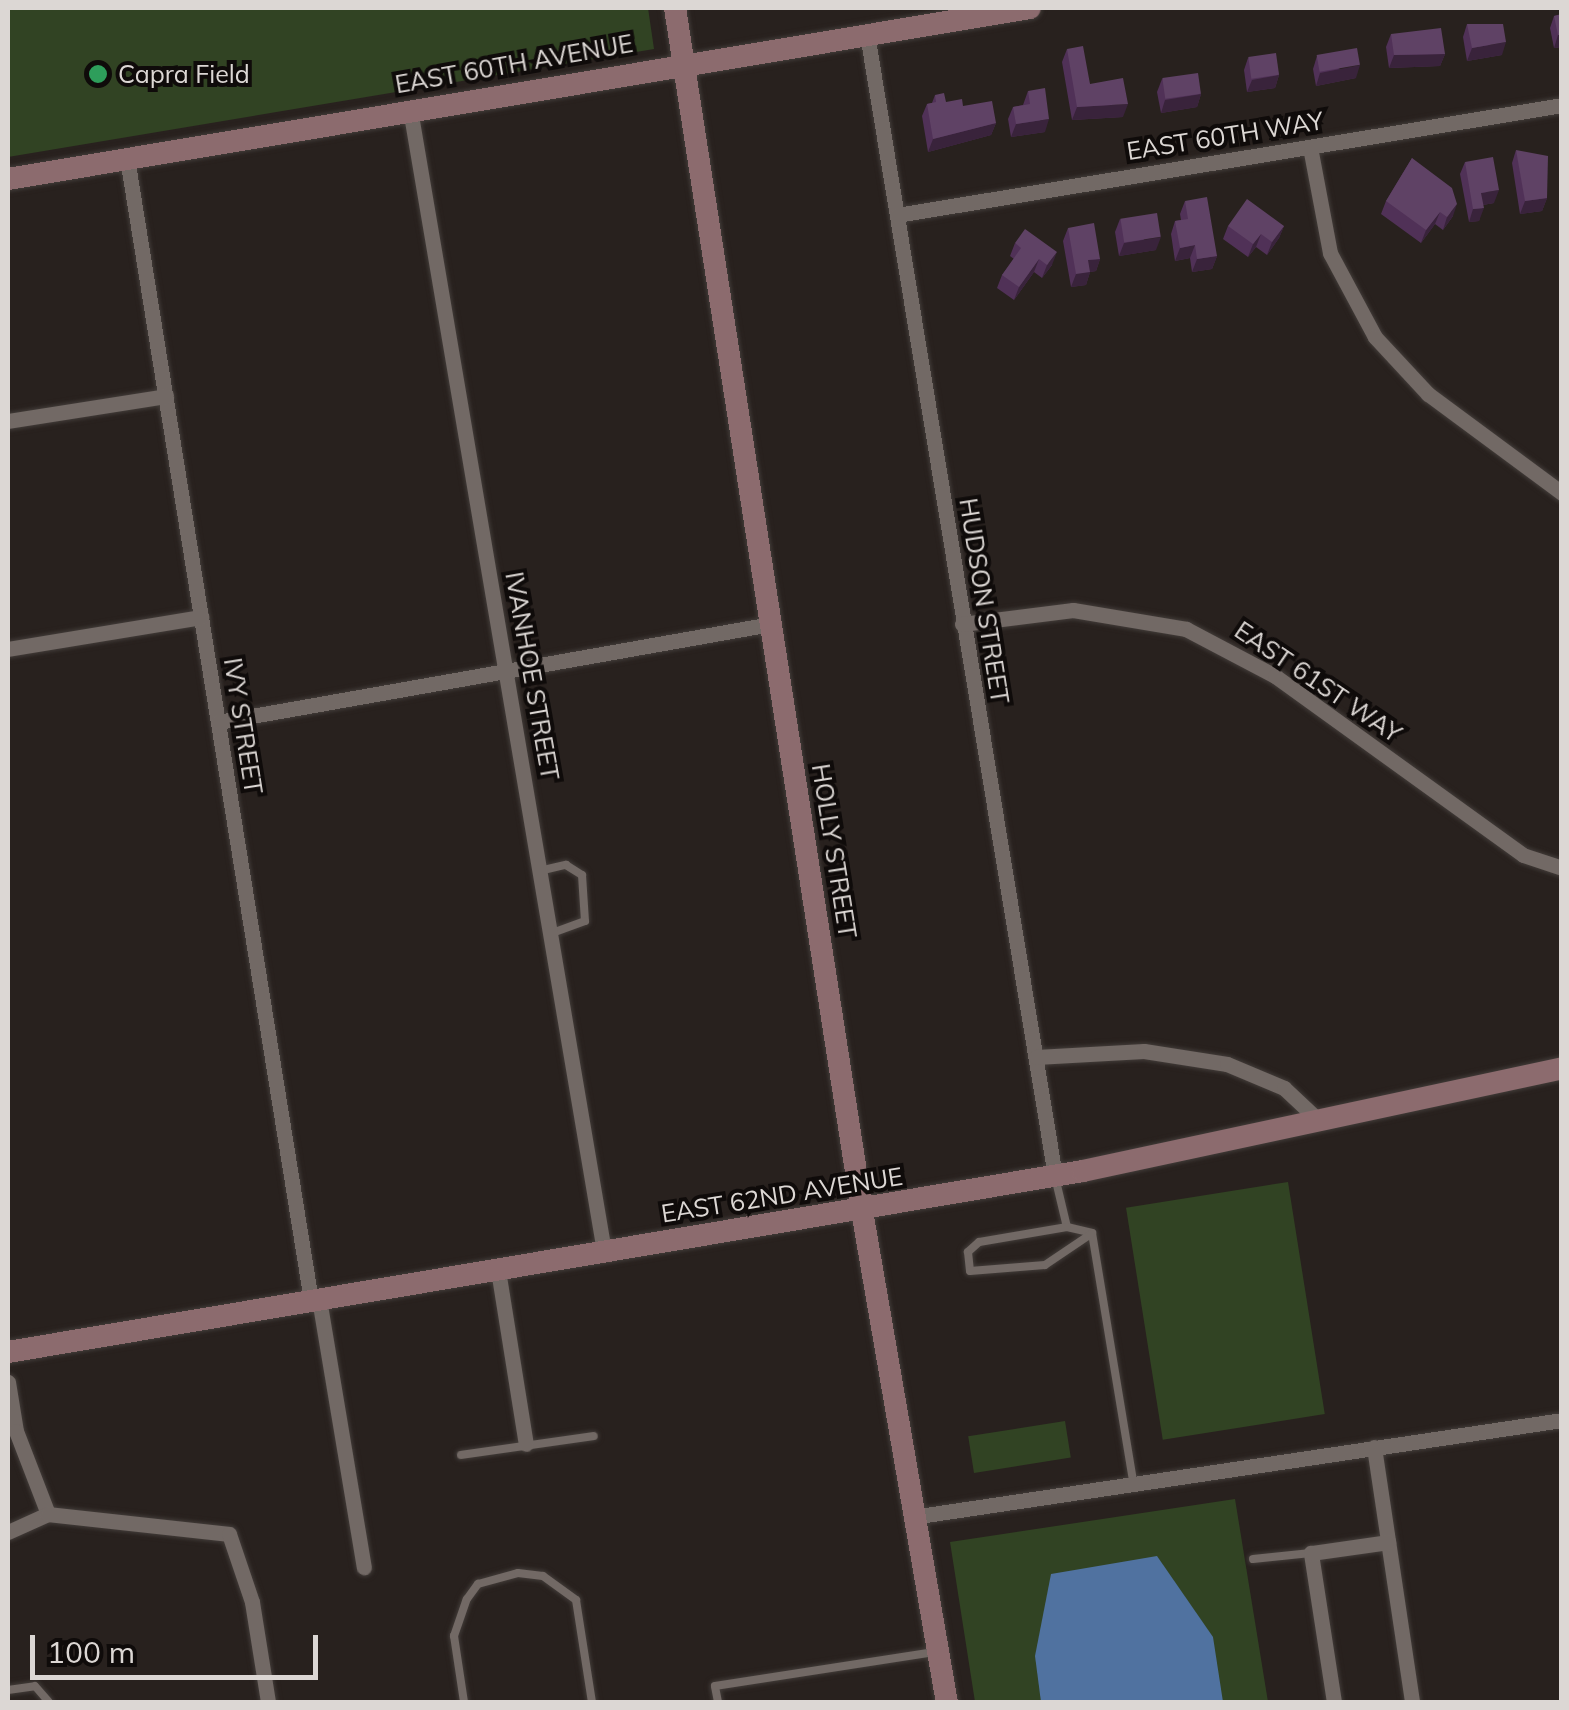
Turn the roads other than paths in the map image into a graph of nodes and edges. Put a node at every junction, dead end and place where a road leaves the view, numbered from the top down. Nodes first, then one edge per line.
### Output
1 (675, 8) edge
2 (1030, 8) edge
3 (867, 34) junction
4 (684, 62) junction
5 (1562, 105) edge
6 (410, 110) junction
7 (1310, 148) junction
8 (128, 158) junction
9 (8, 178) edge
10 (896, 215) junction
11 (166, 396) junction
12 (8, 421) edge
13 (1562, 493) edge
14 (201, 618) junction
15 (771, 624) junction
16 (962, 624) junction
17 (8, 649) edge
18 (506, 672) junction
19 (218, 722) junction
20 (1562, 868) edge
21 (539, 870) junction
22 (550, 934) junction
23 (1036, 1057) junction
24 (1562, 1068) edge
25 (1318, 1118) junction
26 (1055, 1176) junction
27 (862, 1211) junction
28 (1066, 1227) junction
29 (1092, 1233) junction
30 (604, 1251) junction
31 (498, 1270) junction
32 (315, 1300) junction
33 (8, 1352) edge
34 (8, 1382) edge
35 (1562, 1420) edge
36 (594, 1436) dead end
37 (526, 1444) junction
38 (1374, 1448) junction
39 (461, 1455) dead end
40 (1133, 1484) junction
41 (48, 1514) junction
42 (918, 1516) junction
43 (8, 1532) edge
44 (1388, 1542) junction
45 (1311, 1553) junction
46 (1252, 1559) dead end
47 (364, 1567) dead end
48 (939, 1651) junction
49 (8, 1690) edge
50 (49, 1702) edge
51 (268, 1702) edge
52 (464, 1702) edge
53 (592, 1702) edge
54 (718, 1702) edge
55 (946, 1702) edge
56 (1334, 1702) edge
57 (1412, 1702) edge

1 - 4 street, HOLLY STREET
2 - 3 street, EAST 60TH AVENUE
3 - 4 street, EAST 60TH AVENUE
3 - 10 street, HUDSON STREET
4 - 6 street, EAST 60TH AVENUE
4 - 15 street, HOLLY STREET
5 - 7 street, EAST 60TH WAY
6 - 8 street, EAST 60TH AVENUE
6 - 18 street, IVANHOE STREET
7 - 10 street, EAST 60TH WAY
7 - 13 street
8 - 9 street, EAST 60TH AVENUE
8 - 11 street, IVY STREET
10 - 16 street, HUDSON STREET
11 - 12 street
11 - 14 street, IVY STREET
14 - 17 street
14 - 19 street, IVY STREET
15 - 18 street
15 - 27 street, HOLLY STREET
16 - 20 street, EAST 61ST WAY
16 - 23 street, HUDSON STREET
18 - 19 street
18 - 21 street, IVANHOE STREET
19 - 32 street, IVY STREET
21 - 22 street, IVANHOE STREET
21 - 22 lane
22 - 30 street, IVANHOE STREET
23 - 25 street
23 - 26 street, HUDSON STREET
24 - 25 street, EAST 62ND AVENUE
25 - 26 street, EAST 62ND AVENUE
26 - 27 street, EAST 62ND AVENUE
26 - 28 lane
27 - 30 street, EAST 62ND AVENUE
27 - 42 street, HOLLY STREET
28 - 29 lane
28 - 29 lane
29 - 40 lane
30 - 31 street, EAST 62ND AVENUE
31 - 32 street, EAST 62ND AVENUE
31 - 37 street
32 - 33 street, EAST 62ND AVENUE
32 - 47 street, IVY STREET
34 - 41 street
35 - 38 street
36 - 37 lane
37 - 39 lane
38 - 40 street
38 - 44 street
40 - 42 street
41 - 43 street
41 - 51 street
42 - 48 street, HOLLY STREET
44 - 45 street
44 - 57 street
45 - 46 lane
45 - 56 street
48 - 54 lane
48 - 55 street, HOLLY STREET
49 - 50 lane
52 - 53 lane

